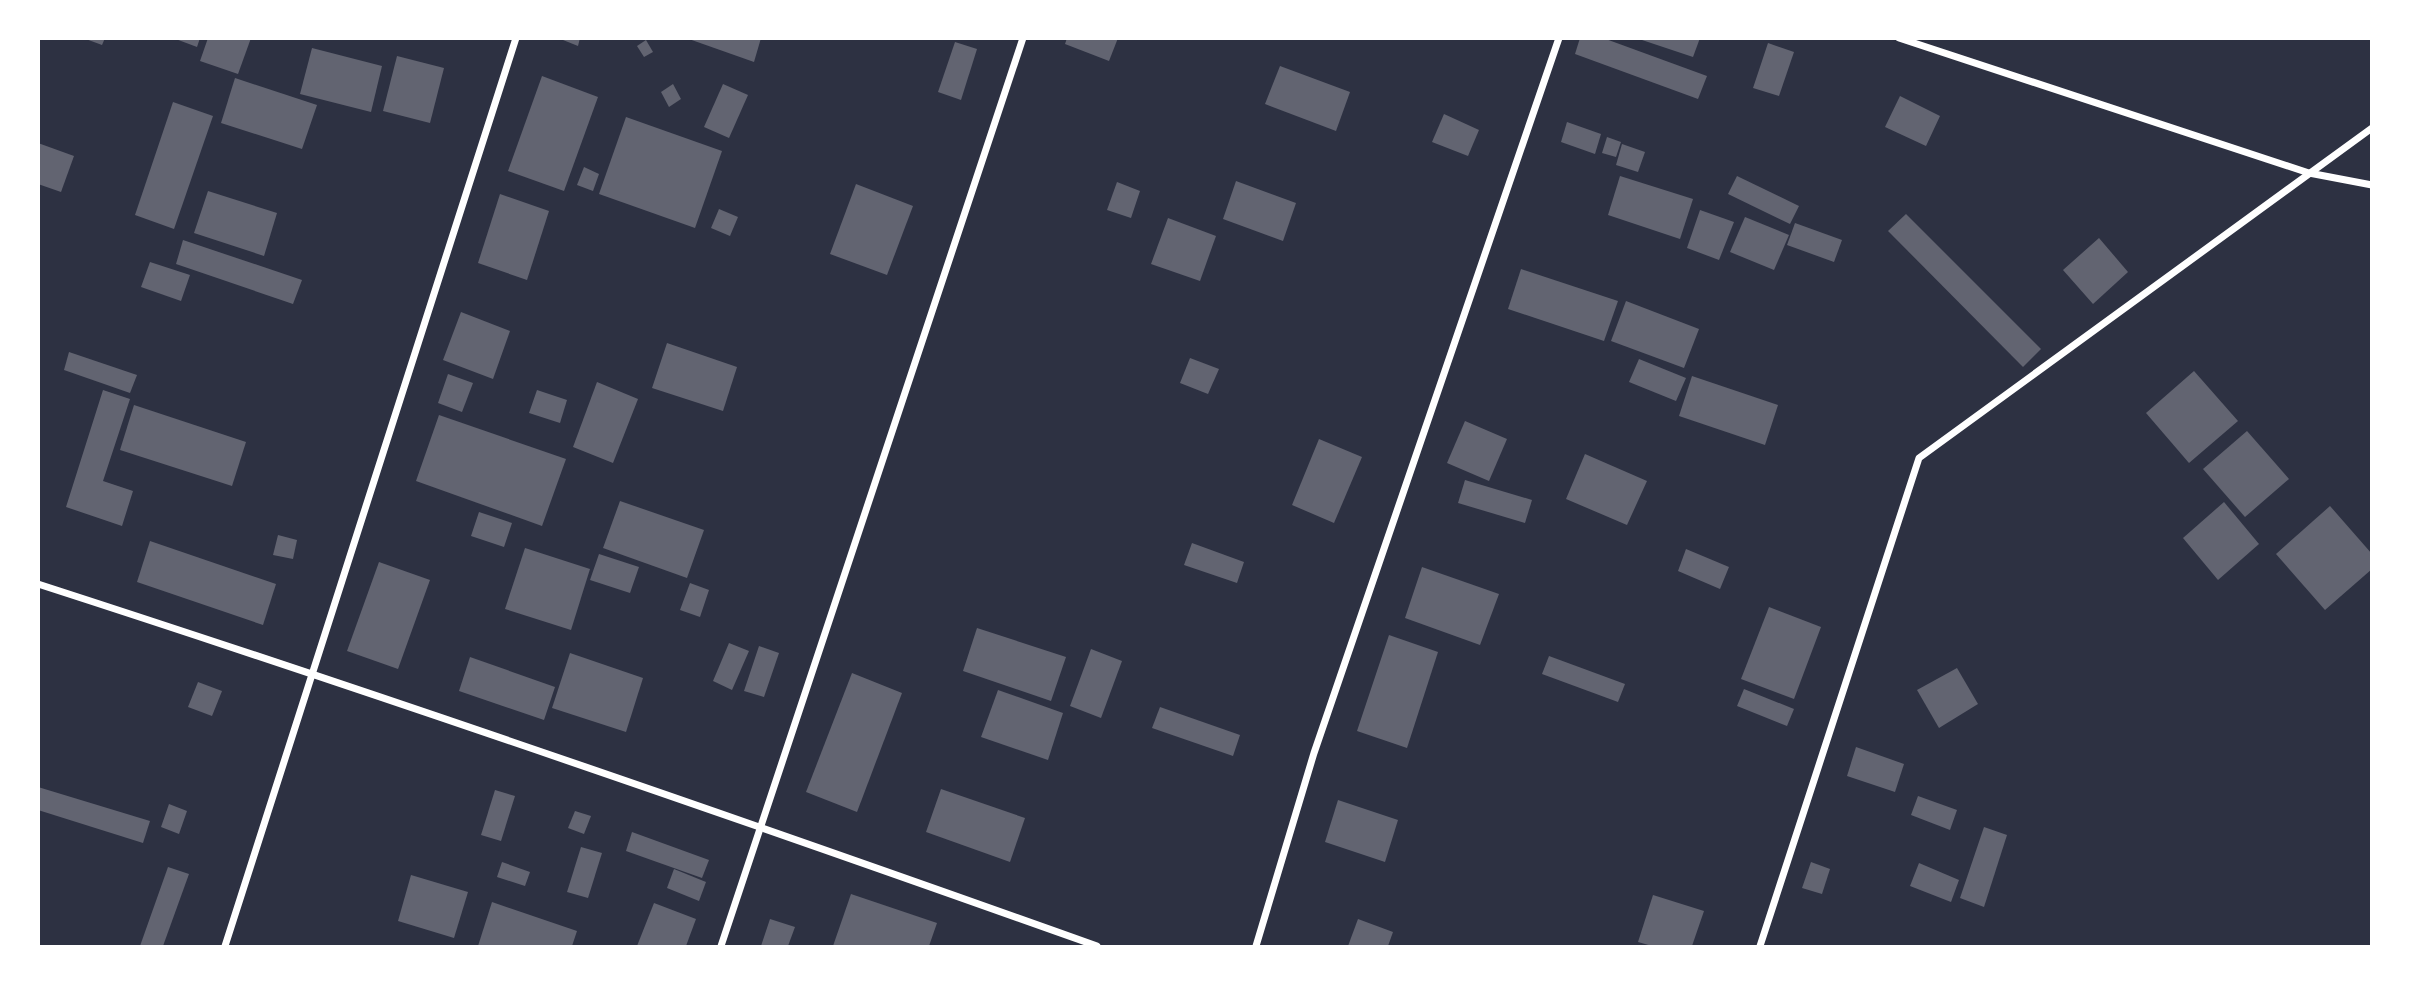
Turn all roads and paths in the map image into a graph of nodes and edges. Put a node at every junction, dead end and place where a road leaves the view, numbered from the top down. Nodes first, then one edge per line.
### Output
1 (516, 38) edge
2 (1023, 38) edge
3 (1559, 38) edge
4 (1899, 38) edge
5 (2371, 128) edge
6 (2309, 173) junction
7 (2371, 185) edge
8 (38, 584) edge
9 (313, 673) junction
10 (761, 827) junction
11 (225, 947) edge
12 (721, 947) edge
13 (1097, 947) edge
14 (1256, 947) edge
15 (1760, 947) edge

1 - 9 street
2 - 10 street
3 - 14 street
4 - 6 street
5 - 6 street
6 - 7 street
6 - 15 street
8 - 9 street
9 - 10 street
9 - 11 street
10 - 12 street
10 - 13 street

